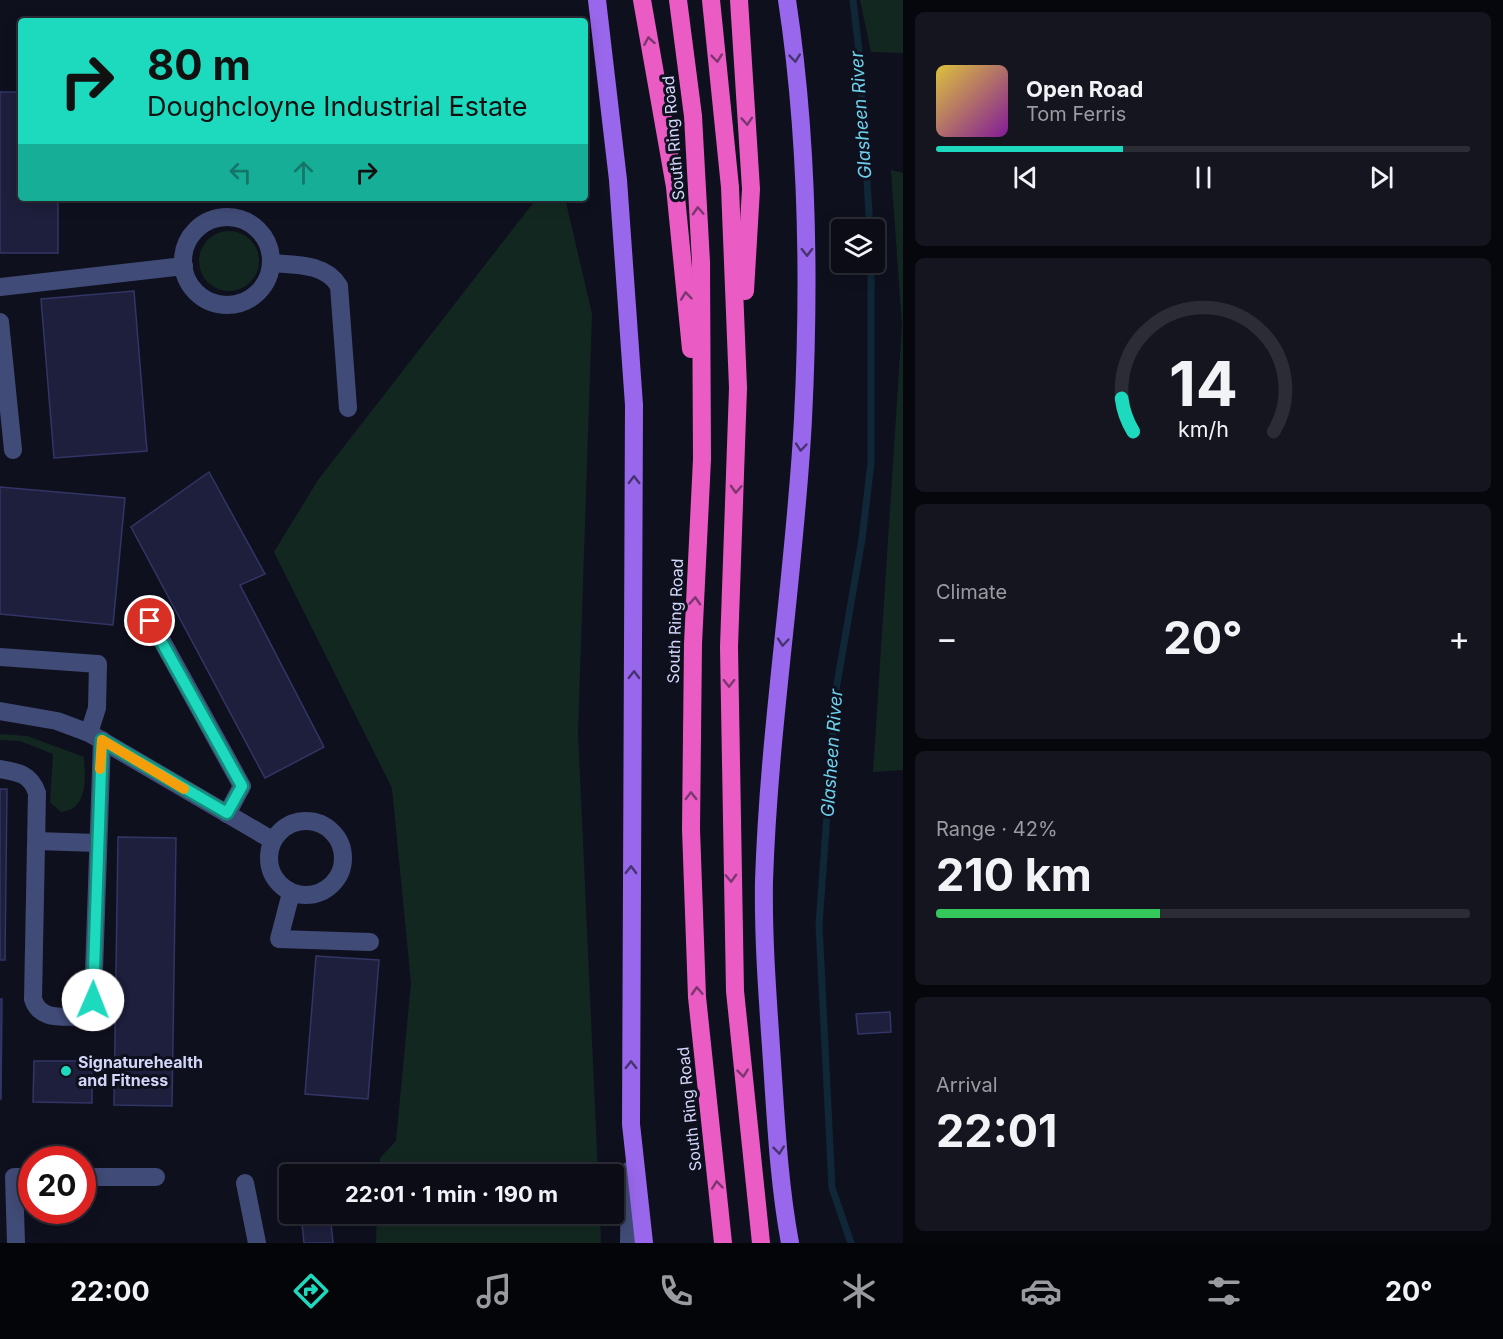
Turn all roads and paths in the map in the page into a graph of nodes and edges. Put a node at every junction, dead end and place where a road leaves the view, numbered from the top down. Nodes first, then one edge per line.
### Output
1 (597, 0) edge
2 (642, 0) edge
3 (678, 0) edge
4 (711, 0) edge
5 (739, 0) edge
6 (787, 0) edge
7 (271, 263) junction
8 (184, 266) junction
9 (0, 287) edge
10 (0, 322) edge
11 (738, 388) junction
12 (348, 408) dead end
13 (13, 450) dead end
14 (702, 459) junction
15 (150, 621) dead end
16 (0, 657) edge
17 (0, 711) edge
18 (96, 736) junction
19 (0, 769) edge
20 (227, 813) junction
21 (272, 840) junction
22 (37, 841) junction
23 (97, 843) junction
24 (291, 893) junction
25 (370, 942) dead end
26 (631, 1124) junction
27 (18, 1177) edge
28 (96, 1177) edge
29 (156, 1177) dead end
30 (245, 1183) dead end
31 (16, 1243) edge
32 (257, 1243) edge
33 (629, 1243) edge
34 (644, 1243) edge
35 (723, 1243) edge
36 (761, 1243) edge
37 (790, 1243) edge

26 -> 1 main road
14 -> 2 highway
14 -> 3 highway, South Ring Road
4 -> 11 highway
5 -> 11 highway
6 -> 37 main road
7 - 8 street
7 - 8 street
7 - 12 street
8 - 9 street
10 - 13 street
11 -> 36 highway
35 -> 14 highway, South Ring Road
15 - 20 street
16 - 18 street
17 - 18 street
18 - 20 street
18 - 23 street
19 - 22 street
20 - 21 street
21 - 24 street
21 - 24 street
22 - 23 street
22 - 23 street
24 - 25 street
26 - 33 street
26 - 34 main road
27 - 31 street
28 - 29 street
30 - 32 street

